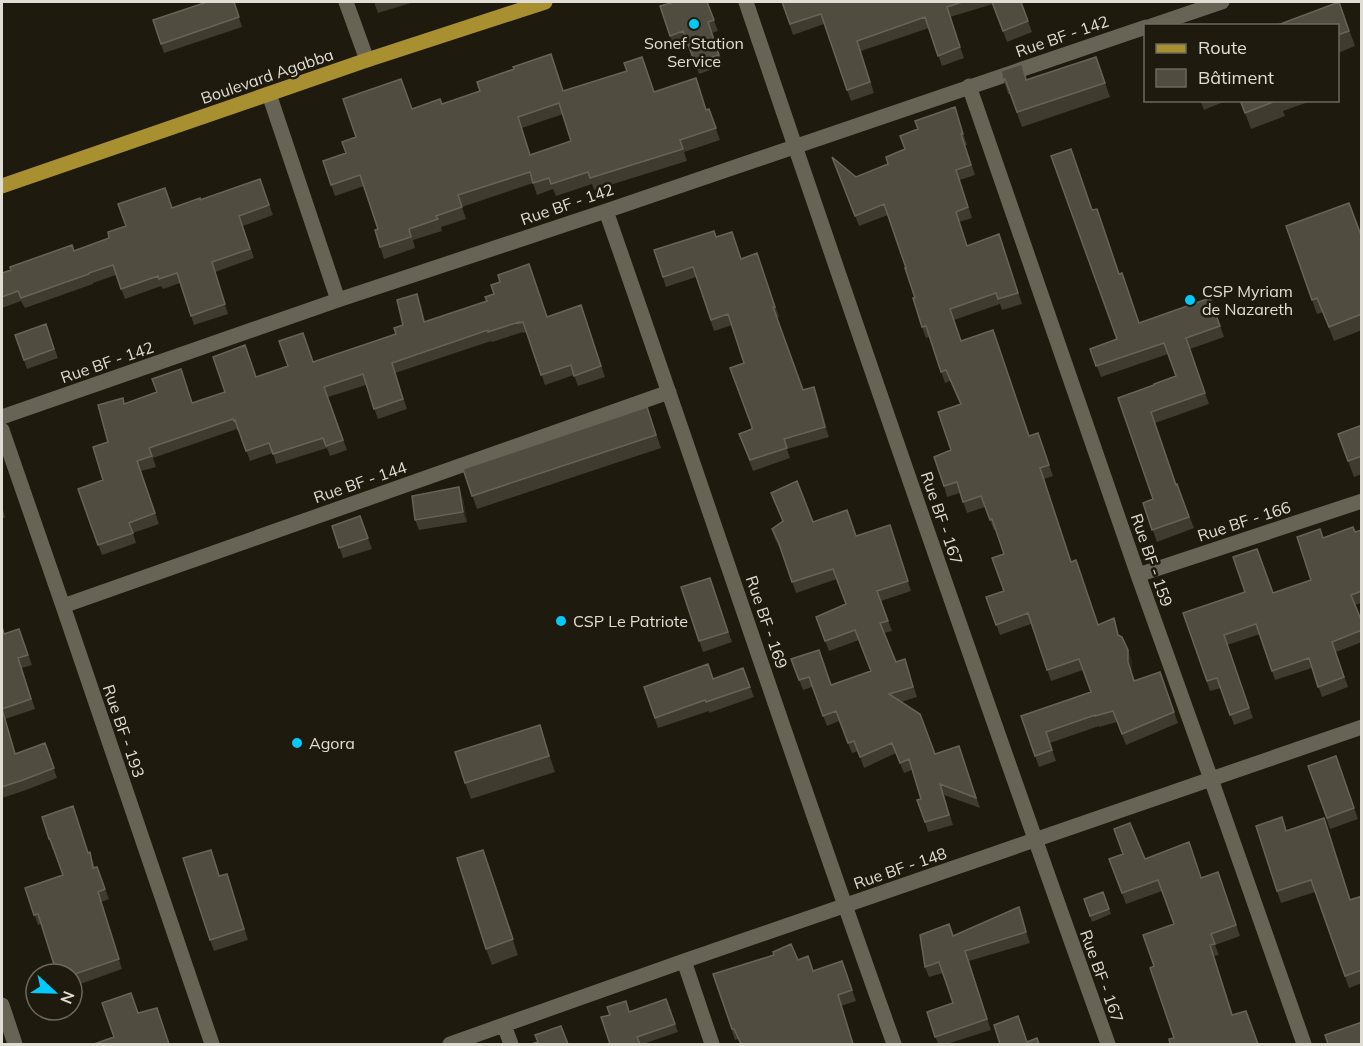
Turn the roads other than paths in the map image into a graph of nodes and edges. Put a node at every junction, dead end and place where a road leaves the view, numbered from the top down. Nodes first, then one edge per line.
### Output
1 (346, 2) edge
2 (746, 2) edge
3 (1222, 2) edge
4 (538, 3) edge
5 (1157, 24) edge
6 (1144, 28) edge
7 (367, 60) junction
8 (969, 87) junction
9 (269, 94) junction
10 (794, 146) junction
11 (2, 186) edge
12 (606, 211) junction
13 (338, 300) junction
14 (669, 392) junction
15 (2, 417) edge
16 (2, 430) edge
17 (1362, 501) edge
18 (1138, 575) junction
19 (63, 606) junction
20 (1362, 727) edge
21 (1211, 778) junction
22 (1035, 840) junction
23 (845, 906) junction
24 (684, 961) junction
25 (2, 1005) edge
26 (504, 1025) junction
27 (15, 1044) edge
28 (212, 1044) edge
29 (450, 1044) edge
30 (511, 1044) edge
31 (712, 1044) edge
32 (894, 1044) edge
33 (1108, 1044) edge
34 (1304, 1044) edge

1 - 7 street
2 - 10 street, Rue BF - 167
3 - 5 street
4 - 7 main road, Boulevard Agabba
6 - 8 street, Rue BF - 142
7 - 9 main road, Boulevard Agabba
8 - 10 street, Rue BF - 142
8 - 18 street, Rue BF - 159
9 - 11 main road, Boulevard Agabba
9 - 13 street
10 - 12 street, Rue BF - 142
10 - 22 street, Rue BF - 167
12 - 13 street, Rue BF - 142
12 - 14 street, Rue BF - 169
13 - 15 street, Rue BF - 142
14 - 19 street, Rue BF - 144
14 - 23 street, Rue BF - 169
16 - 19 street, Rue BF - 193
17 - 18 street, Rue BF - 166
18 - 21 street, Rue BF - 159
19 - 28 street, Rue BF - 193
20 - 21 street, Rue BF - 148
21 - 22 street, Rue BF - 148
21 - 34 street, Rue BF - 159
22 - 23 street, Rue BF - 148
22 - 33 street, Rue BF - 167
23 - 24 street, Rue BF - 148
23 - 32 street, Rue BF - 169
24 - 26 street, Rue BF - 148
24 - 31 street
25 - 27 street
26 - 29 street, Rue BF - 148
26 - 30 street

